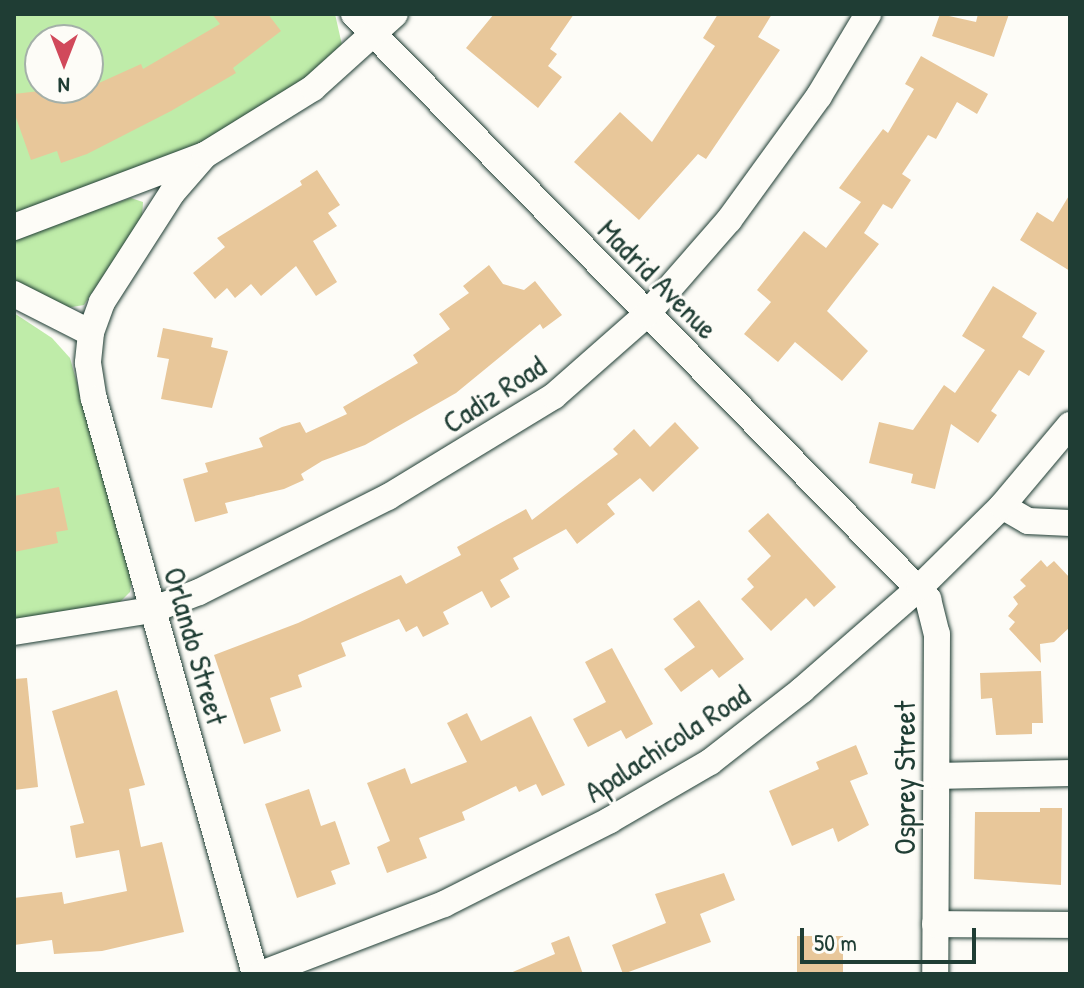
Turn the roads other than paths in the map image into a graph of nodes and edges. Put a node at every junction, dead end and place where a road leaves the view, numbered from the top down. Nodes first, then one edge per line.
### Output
1 (354, 14) edge
2 (395, 14) edge
3 (868, 14) edge
4 (375, 36) junction
5 (205, 155) junction
6 (14, 227) edge
7 (14, 294) edge
8 (647, 314) junction
9 (91, 333) junction
10 (1070, 425) edge
11 (1002, 506) junction
12 (1070, 523) edge
13 (920, 587) junction
14 (152, 610) junction
15 (14, 632) edge
16 (1070, 773) edge
17 (937, 776) junction
18 (935, 924) junction
19 (1070, 925) edge
20 (258, 974) edge
21 (935, 974) edge

1 - 4 street, Madrid Avenue
2 - 4 street
3 - 8 street, Cadiz Road
4 - 5 street
4 - 8 street, Madrid Avenue
5 - 6 street
5 - 9 street, Orlando Street
7 - 9 street
8 - 13 street, Madrid Avenue
8 - 14 street, Cadiz Road
9 - 14 street, Orlando Street
10 - 11 street, Apalachicola Road
11 - 12 street
11 - 13 street, Apalachicola Road
13 - 17 street, Osprey Street
13 - 20 street, Apalachicola Road
14 - 15 street, Cadiz Road
14 - 20 street, Orlando Street
16 - 17 street
17 - 18 street, Osprey Street
18 - 19 street
18 - 21 street, Osprey Street

